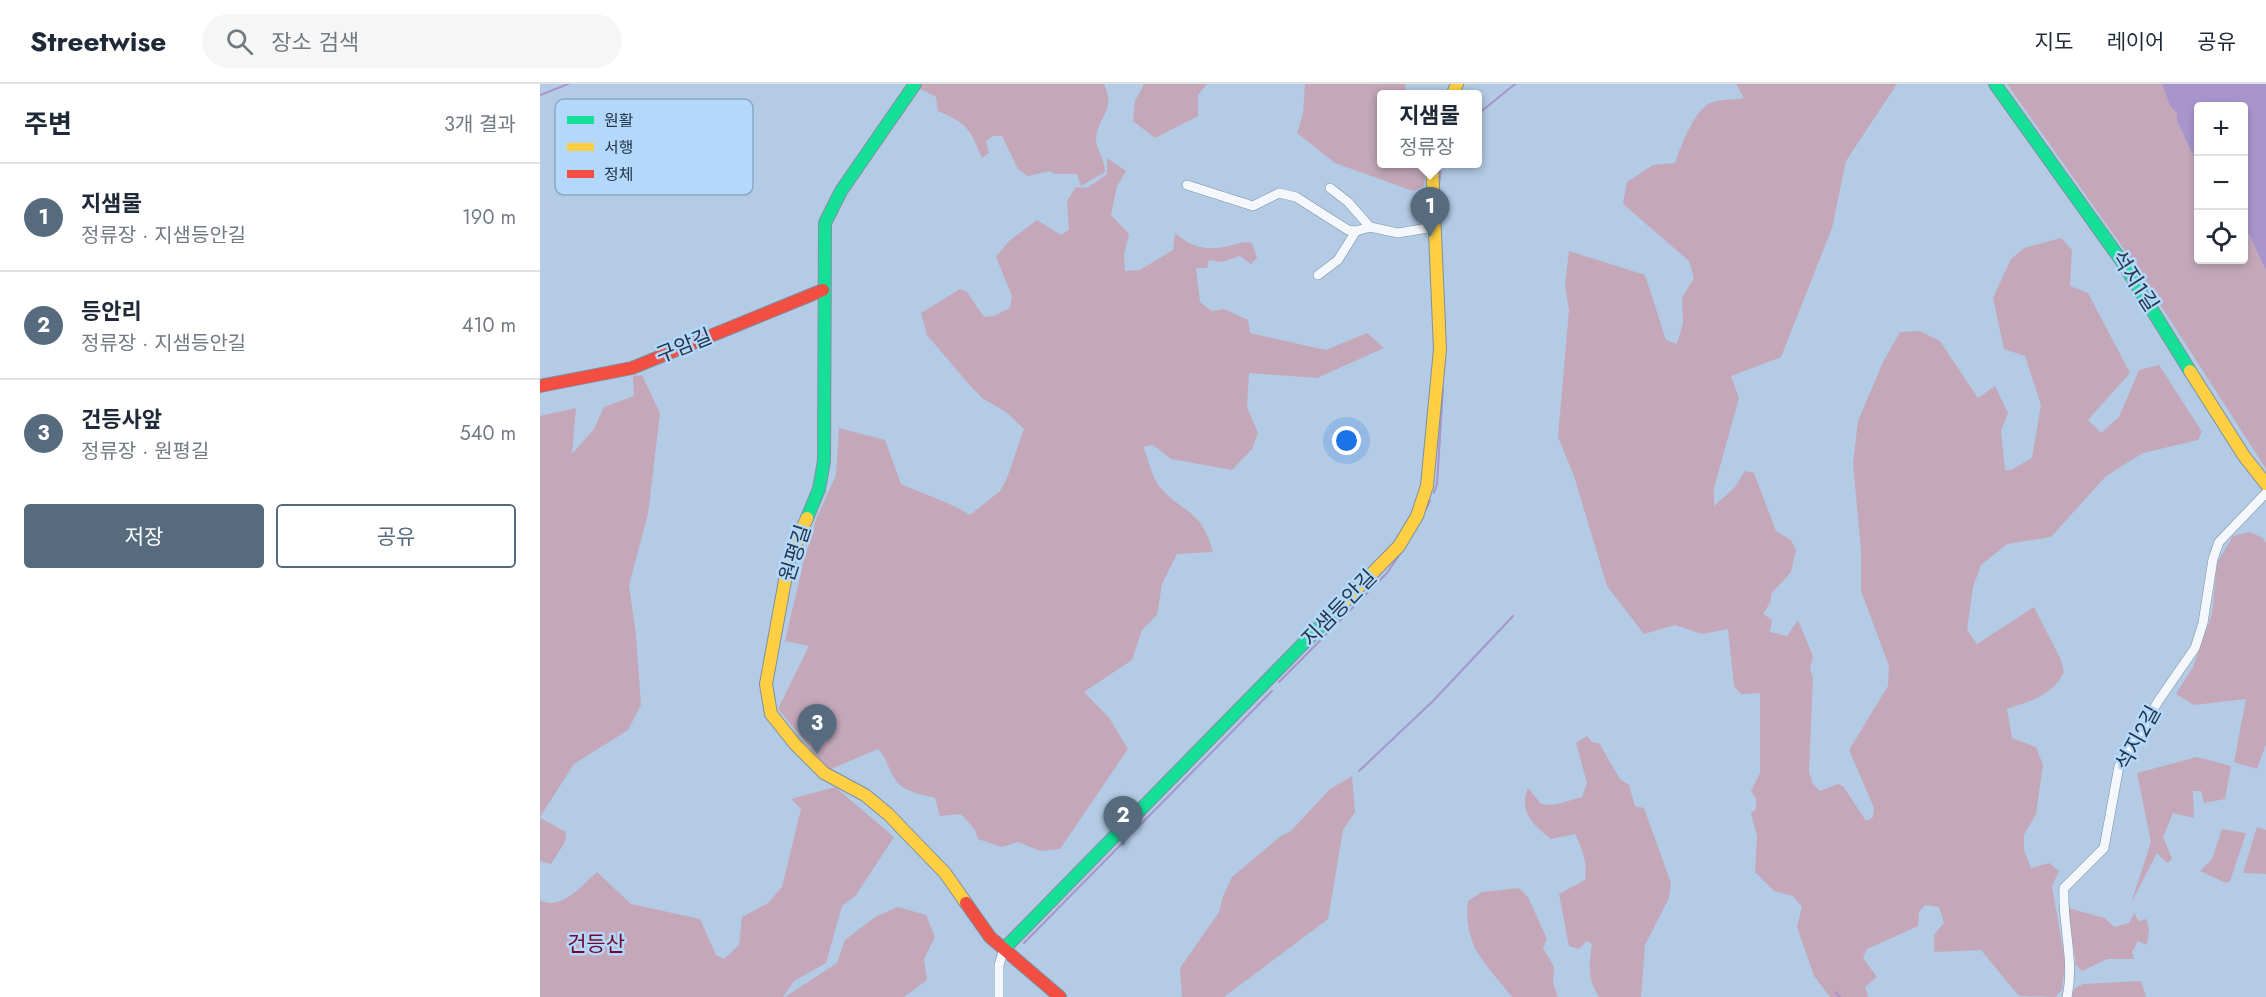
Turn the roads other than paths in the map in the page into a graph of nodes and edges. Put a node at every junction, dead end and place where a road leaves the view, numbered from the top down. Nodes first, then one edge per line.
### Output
1 (915, 84) edge
2 (1995, 84) edge
3 (1432, 168) edge
4 (1187, 185) dead end
5 (1330, 188) dead end
6 (1434, 227) junction
7 (1370, 228) junction
8 (1356, 231) junction
9 (1318, 275) dead end
10 (823, 290) junction
11 (540, 386) edge
12 (2266, 484) edge
13 (2266, 493) edge
14 (1004, 949) junction
15 (999, 997) edge
16 (1060, 997) edge
17 (2067, 997) edge

1 - 10 street, 원평길
2 - 12 street, 석지1길
3 - 6 street, 지샘등안길
4 - 8 street
5 - 7 street
6 - 7 street
6 - 14 street, 지샘등안길
7 - 8 street
8 - 9 street
10 - 11 street, 구암길
10 - 14 street, 원평길
13 - 17 street, 석지2길
14 - 15 street
14 - 16 street

